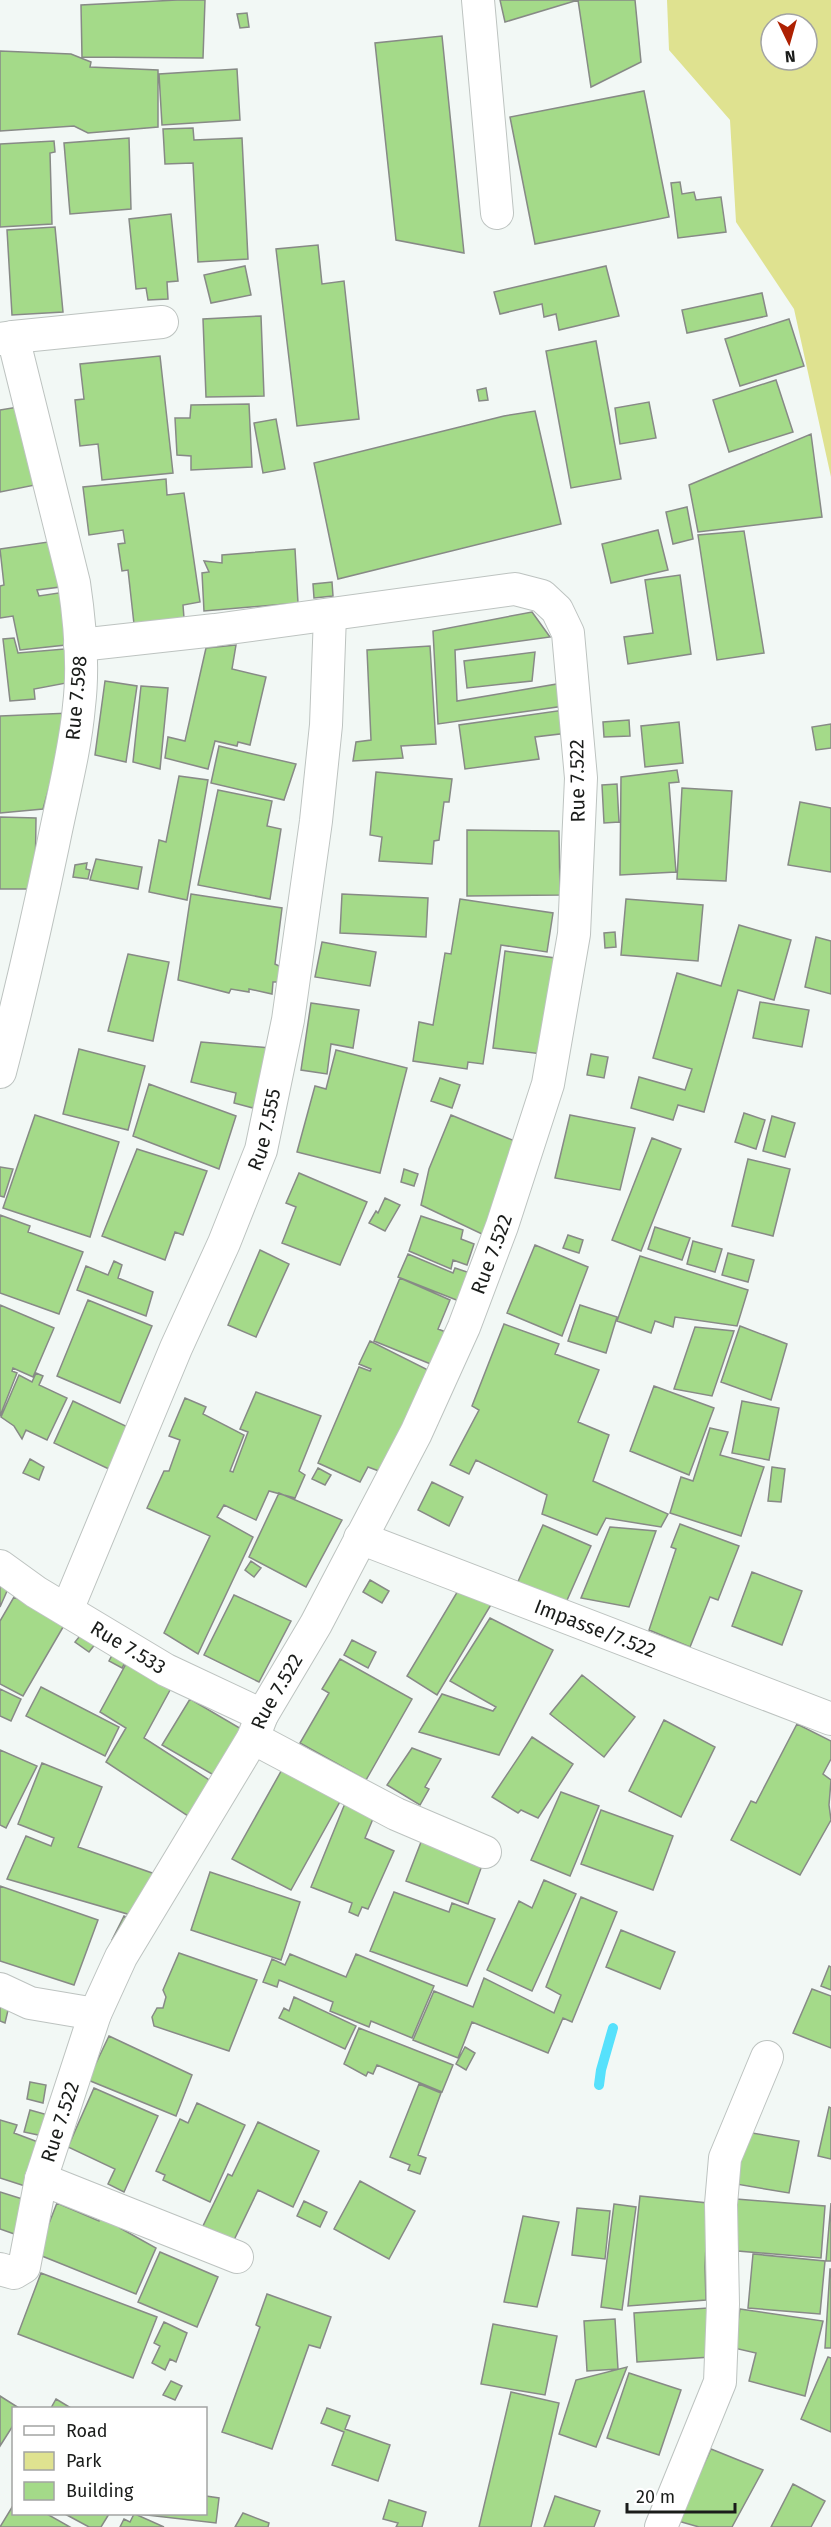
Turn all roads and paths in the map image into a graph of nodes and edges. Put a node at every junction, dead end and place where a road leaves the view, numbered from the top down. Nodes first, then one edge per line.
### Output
1 (478, 0) edge
2 (497, 213) dead end
3 (162, 322) dead end
4 (7, 338) edge
5 (330, 615) junction
6 (80, 645) junction
7 (0, 1072) edge
8 (360, 1538) junction
9 (0, 1566) edge
10 (67, 1610) junction
11 (831, 1719) edge
12 (258, 1726) junction
13 (485, 1852) dead end
14 (0, 1989) edge
15 (95, 2014) junction
16 (767, 2058) dead end
17 (41, 2179) junction
18 (237, 2257) dead end
19 (0, 2269) edge
20 (661, 2527) edge

1 - 2 street
3 - 4 street
4 - 6 street, Rue 7.598
5 - 6 street, Rue 7.522
5 - 8 street, Rue 7.522
5 - 10 street, Rue 7.555
6 - 7 street, Rue 7.598
8 - 11 street, Impasse/7.522
8 - 12 street, Rue 7.522
9 - 10 street, Rue 7.533
10 - 12 street, Rue 7.533
12 - 13 street, Rue 7.533
12 - 15 street, Rue 7.522
14 - 15 street
15 - 17 street, Rue 7.522
16 - 20 street
17 - 18 street
17 - 19 street, Rue 7.522

